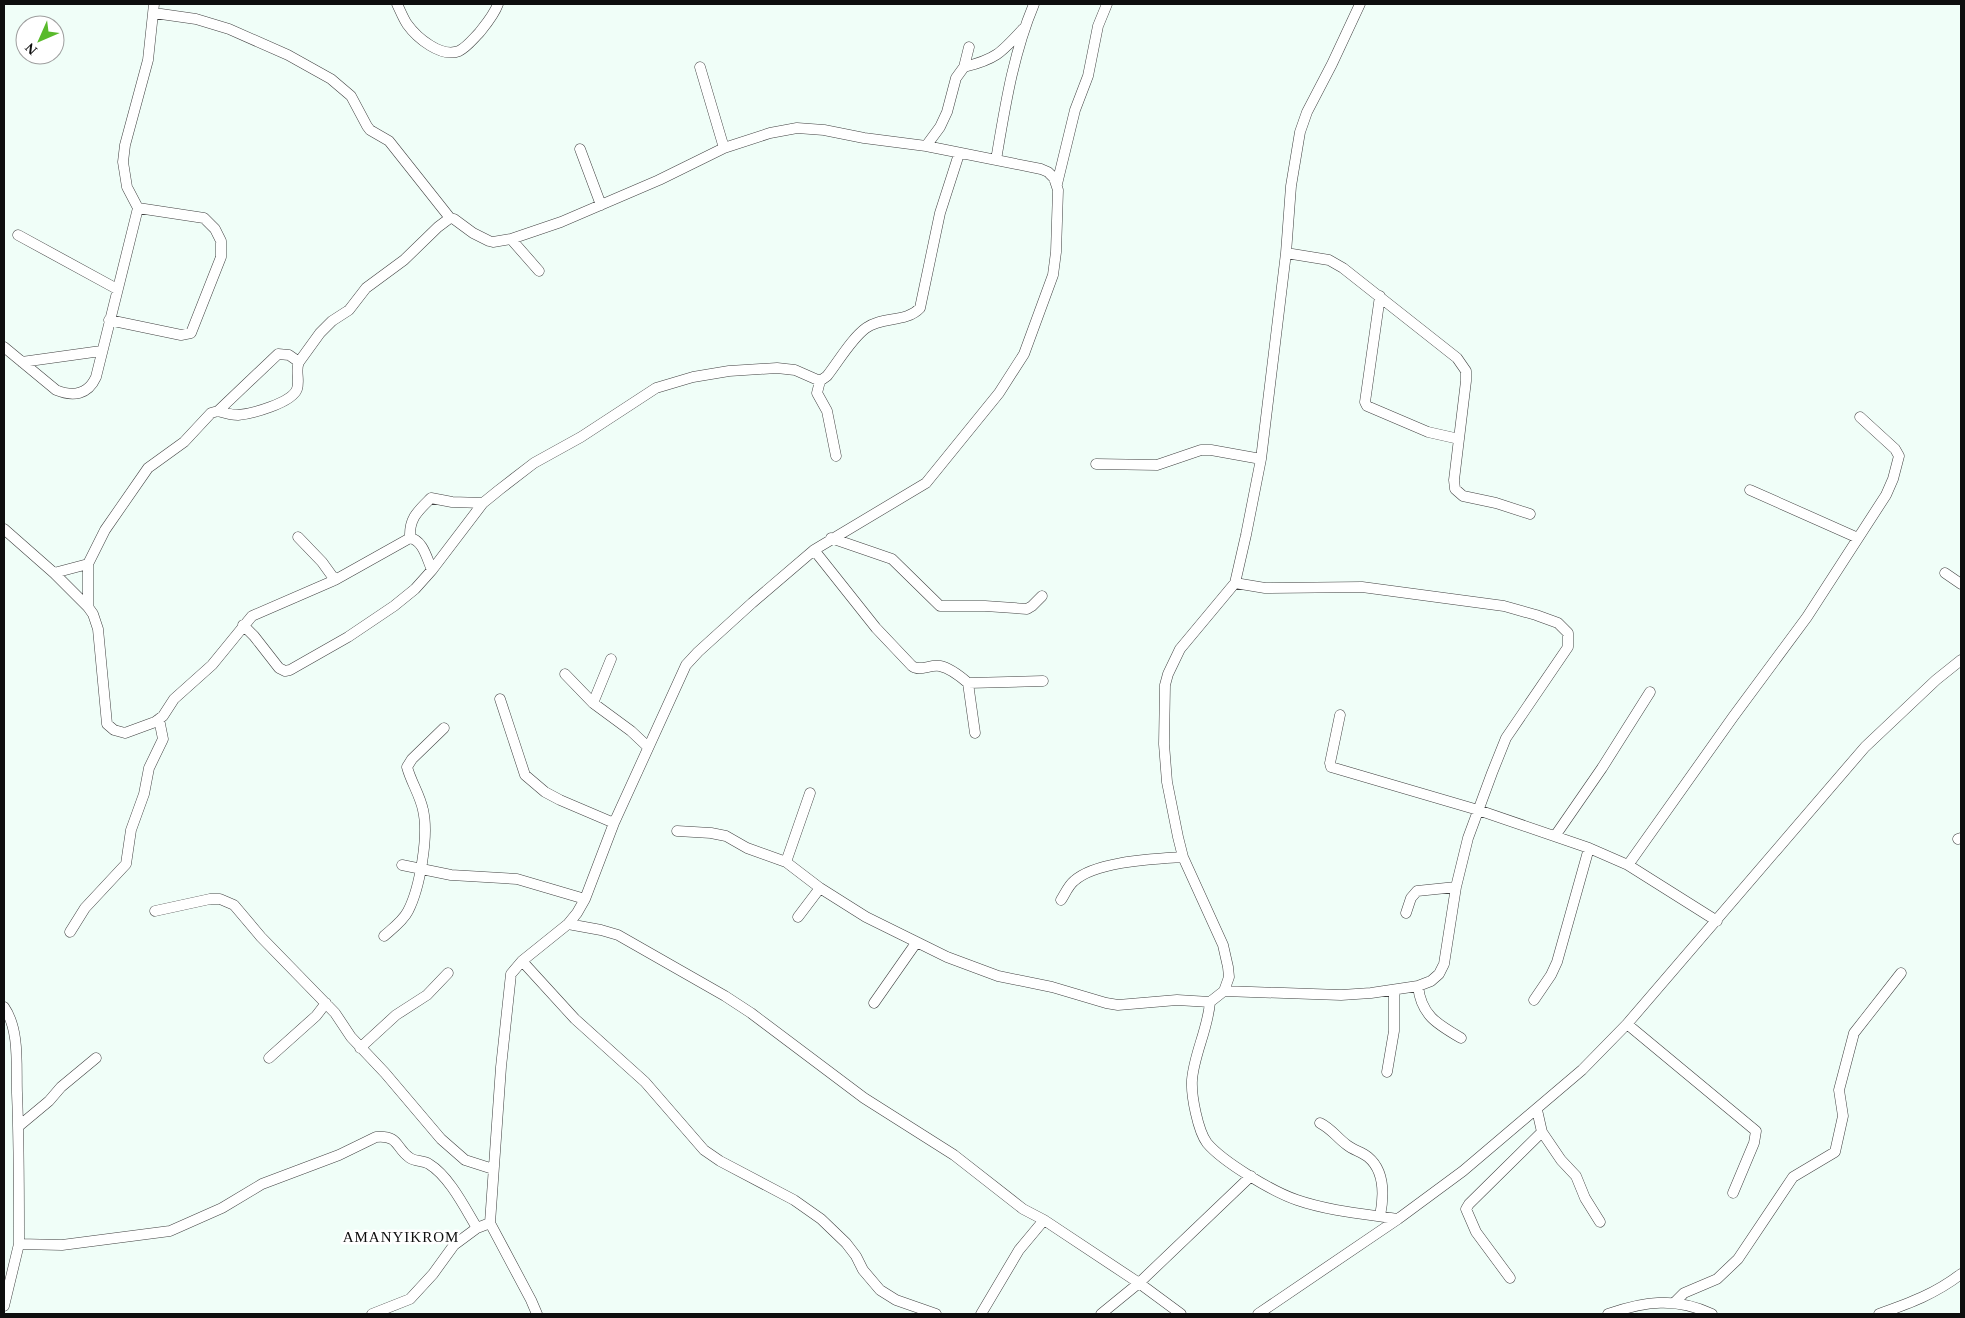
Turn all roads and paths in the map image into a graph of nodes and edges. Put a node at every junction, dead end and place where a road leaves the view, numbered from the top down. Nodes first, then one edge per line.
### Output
1 (397, 4) edge
2 (498, 4) edge
3 (1034, 4) edge
4 (1107, 4) edge
5 (1360, 4) edge
6 (154, 8) edge
7 (1024, 28) junction
8 (969, 47) dead end
9 (700, 67) dead end
10 (964, 67) junction
11 (926, 146) junction
12 (724, 148) junction
13 (580, 149) dead end
14 (959, 154) junction
15 (996, 160) junction
16 (1057, 184) junction
17 (601, 205) junction
18 (138, 208) junction
19 (450, 218) junction
20 (18, 235) dead end
21 (511, 238) junction
22 (1286, 253) junction
23 (539, 271) dead end
24 (118, 289) junction
25 (1380, 296) junction
26 (110, 320) junction
27 (101, 351) junction
28 (6, 352) edge
29 (22, 362) junction
30 (299, 362) junction
31 (820, 381) junction
32 (218, 411) junction
33 (1860, 417) dead end
34 (1459, 440) junction
35 (836, 456) dead end
36 (1261, 459) junction
37 (1096, 464) dead end
38 (1750, 490) dead end
39 (483, 503) junction
40 (1530, 514) dead end
41 (4, 529) edge
42 (298, 537) dead end
43 (410, 538) junction
44 (831, 538) junction
45 (1858, 538) junction
46 (814, 550) junction
47 (88, 564) junction
48 (432, 570) junction
49 (54, 573) junction
50 (1945, 573) dead end
51 (335, 580) junction
52 (1235, 583) junction
53 (1961, 584) edge
54 (1042, 596) dead end
55 (88, 607) junction
56 (243, 625) junction
57 (610, 660) dead end
58 (1961, 660) edge
59 (564, 674) dead end
60 (1043, 680) dead end
61 (968, 683) junction
62 (1650, 692) dead end
63 (500, 699) dead end
64 (592, 703) junction
65 (1340, 715) dead end
66 (159, 719) junction
67 (444, 728) dead end
68 (975, 733) dead end
69 (648, 747) junction
70 (810, 793) dead end
71 (1478, 810) junction
72 (614, 823) junction
73 (677, 831) dead end
74 (1556, 836) junction
75 (1589, 848) junction
76 (1183, 857) junction
77 (786, 862) junction
78 (402, 865) dead end
79 (1628, 865) junction
80 (420, 869) junction
81 (1456, 887) junction
82 (820, 888) junction
83 (585, 899) junction
84 (1061, 900) dead end
85 (155, 911) dead end
86 (1406, 914) dead end
87 (798, 917) dead end
88 (1717, 921) junction
89 (568, 924) junction
90 (70, 932) dead end
91 (384, 936) dead end
92 (916, 943) junction
93 (522, 961) junction
94 (448, 973) dead end
95 (1901, 973) dead end
96 (1418, 986) junction
97 (1394, 990) junction
98 (1224, 991) junction
99 (1534, 1000) dead end
100 (1210, 1002) junction
101 (326, 1003) junction
102 (874, 1003) dead end
103 (4, 1007) edge
104 (1627, 1024) junction
105 (1461, 1038) dead end
106 (360, 1048) junction
107 (96, 1058) dead end
108 (269, 1058) dead end
109 (1387, 1072) dead end
110 (1537, 1110) junction
111 (1320, 1123) dead end
112 (19, 1126) junction
113 (1542, 1132) junction
114 (493, 1169) junction
115 (1251, 1176) junction
116 (1733, 1194) dead end
117 (1380, 1216) junction
118 (1398, 1219) junction
119 (1044, 1220) junction
120 (490, 1222) junction
121 (1600, 1222) dead end
122 (477, 1228) junction
123 (19, 1244) junction
124 (1961, 1274) edge
125 (1510, 1278) dead end
126 (1139, 1283) junction
127 (1675, 1302) junction
128 (4, 1306) edge
129 (372, 1314) edge
130 (537, 1314) edge
131 (936, 1314) edge
132 (981, 1314) edge
133 (1101, 1314) edge
134 (1181, 1314) edge
135 (1258, 1314) edge
136 (1608, 1314) edge
137 (1712, 1314) edge
138 (1879, 1314) edge

1 - 2 street
3 - 7 street
4 - 16 street
5 - 22 street
6 - 18 street
6 - 19 street
7 - 10 street
7 - 15 street
8 - 10 street
9 - 12 street
10 - 11 street
11 - 12 street
11 - 14 street
12 - 17 street
13 - 17 street
14 - 15 street
14 - 31 street
15 - 16 street
16 - 44 street
17 - 21 street
18 - 24 street
18 - 26 street
19 - 21 street
19 - 30 street
20 - 24 street
21 - 23 street
22 - 25 street
22 - 36 street
24 - 26 street
25 - 34 street
25 - 34 street
26 - 27 street
27 - 29 street
27 - 29 street
28 - 29 street
30 - 32 street
30 - 32 street
31 - 35 street
31 - 39 street
32 - 47 street
33 - 45 street
34 - 40 street
36 - 37 street
36 - 52 street
38 - 45 street
39 - 43 street
39 - 48 street
41 - 49 street
42 - 51 street
43 - 48 street
43 - 51 street
44 - 46 street
44 - 54 street
45 - 79 street
46 - 61 street
46 - 69 street
47 - 49 street
47 - 55 street
48 - 56 street
49 - 55 street
50 - 53 street
51 - 56 street
52 - 71 street
52 - 76 street
55 - 66 street
56 - 66 street
57 - 64 street
58 - 88 street
59 - 64 street
60 - 61 street
61 - 68 street
62 - 74 street
63 - 72 street
64 - 69 street
65 - 71 street
66 - 90 street
67 - 80 street
69 - 72 street
70 - 77 street
71 - 74 street
71 - 81 street
72 - 83 street
73 - 77 street
74 - 75 street
75 - 79 street
75 - 99 street
76 - 84 street
76 - 98 street
77 - 82 street
78 - 80 street
79 - 88 street
80 - 83 street
80 - 91 street
81 - 86 street
81 - 96 street
82 - 87 street
82 - 92 street
83 - 89 street
85 - 101 street
88 - 104 street
89 - 93 street
89 - 119 street
92 - 100 street
92 - 102 street
93 - 114 street
93 - 131 street
94 - 106 street
95 - 127 street
96 - 97 street
96 - 105 street
97 - 98 street
97 - 109 street
98 - 100 street
100 - 115 street
101 - 106 street
101 - 108 street
103 - 112 street
104 - 110 street
104 - 116 street
106 - 114 street
107 - 112 street
110 - 113 street
110 - 118 street
111 - 117 street
112 - 123 street
113 - 121 street
113 - 125 street
114 - 120 street
115 - 117 street
115 - 126 street
117 - 118 street
118 - 135 street
119 - 126 street
119 - 132 street
120 - 122 street
120 - 130 street
122 - 123 street
122 - 129 street
123 - 128 street
124 - 138 street
126 - 133 street
126 - 134 street
127 - 136 street
127 - 137 street

